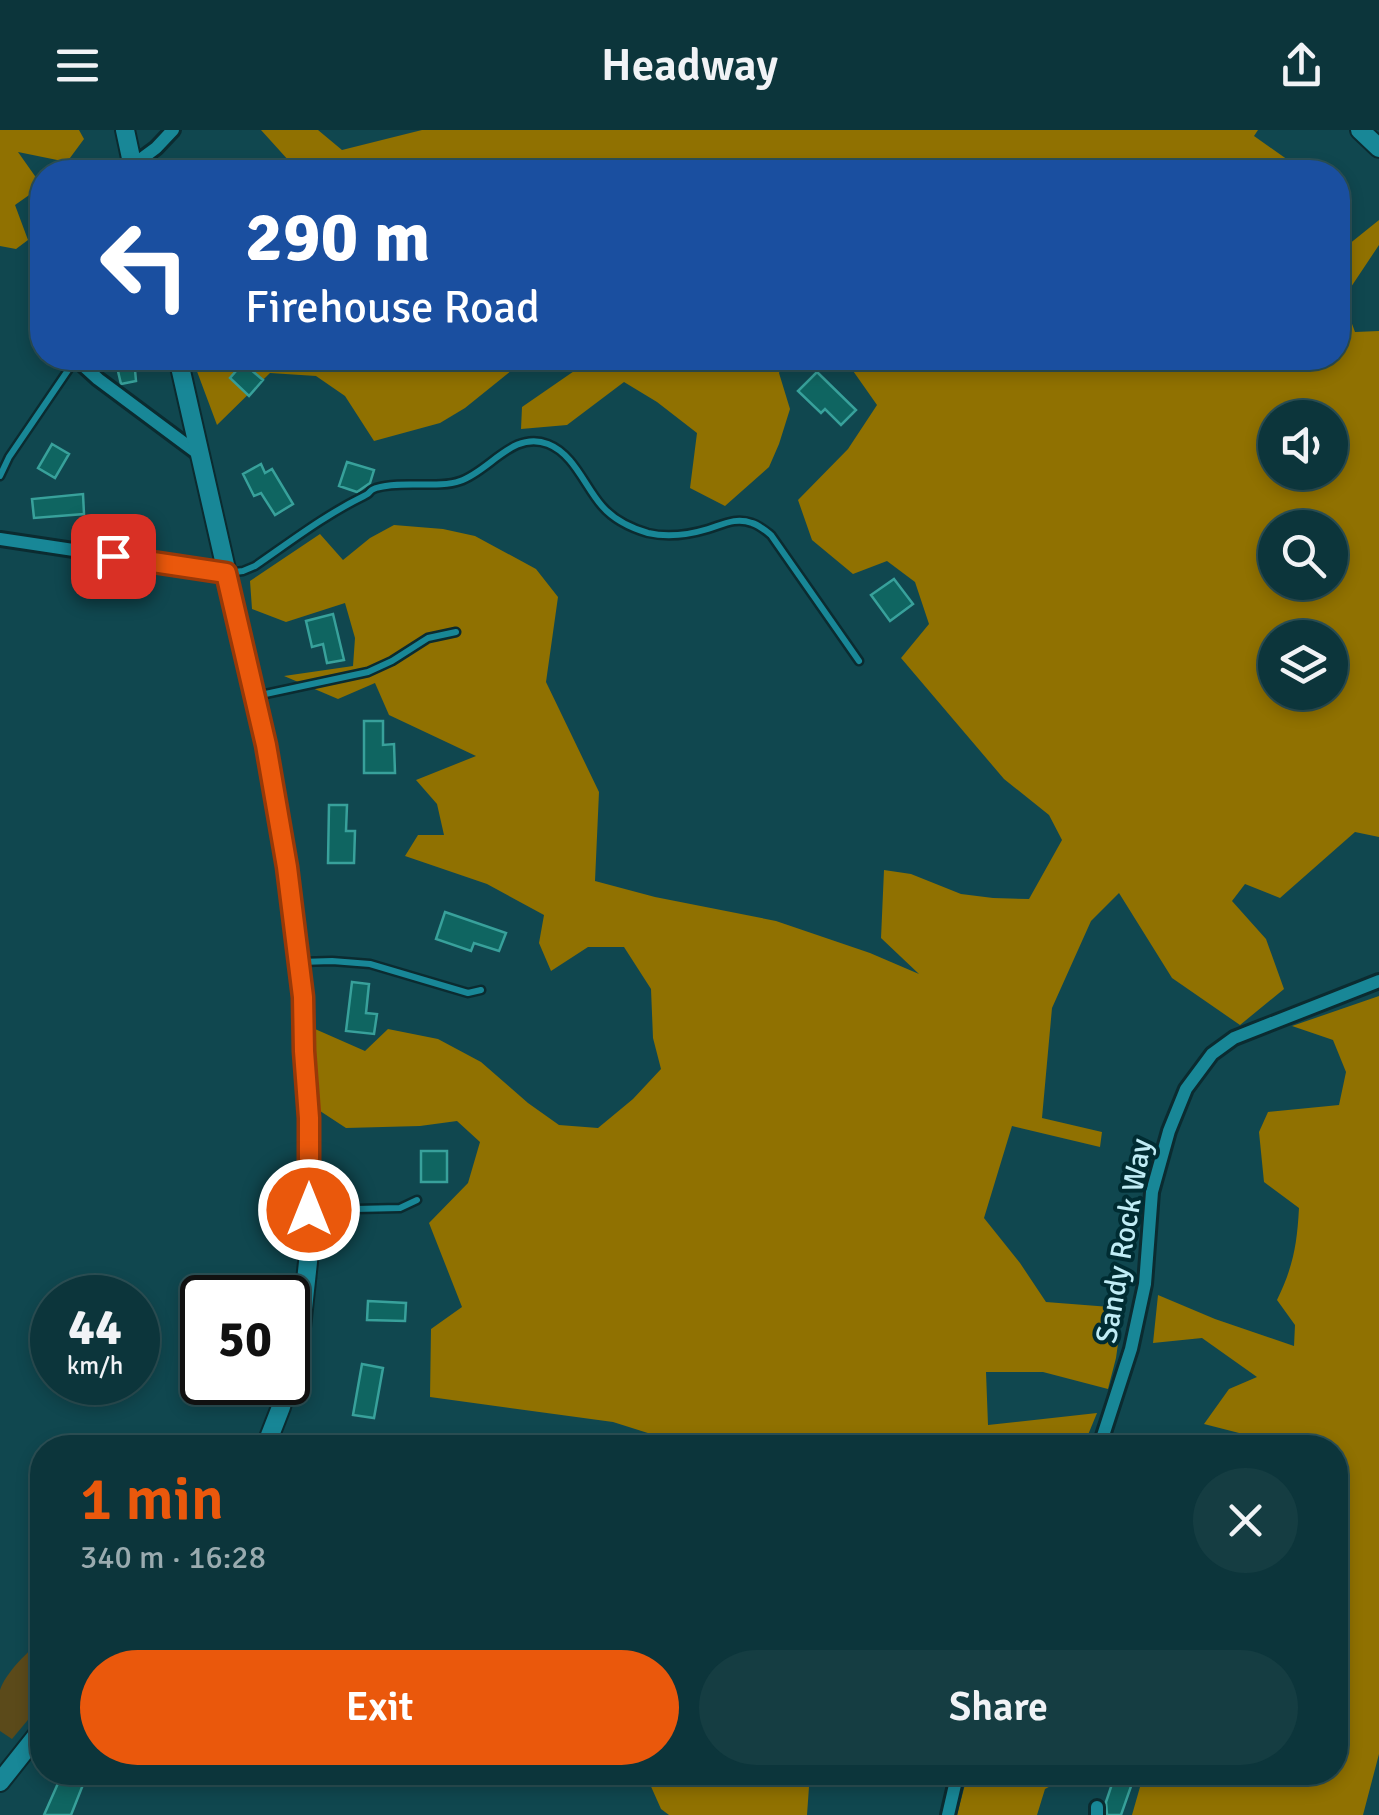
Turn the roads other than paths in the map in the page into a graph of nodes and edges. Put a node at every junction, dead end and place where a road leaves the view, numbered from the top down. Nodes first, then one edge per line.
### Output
1 (125, 130) edge
2 (173, 130) edge
3 (1360, 130) edge
4 (1379, 148) edge
5 (132, 160) edge
6 (143, 160) edge
7 (68, 370) edge
8 (89, 370) edge
9 (181, 370) edge
10 (200, 455) junction
11 (0, 476) edge
12 (0, 539) edge
13 (226, 573) junction
14 (456, 632) dead end
15 (859, 661) dead end
16 (254, 696) junction
17 (299, 962) junction
18 (1379, 981) edge
19 (481, 990) dead end
20 (417, 1200) dead end
21 (309, 1210) junction
22 (270, 1435) edge
23 (1103, 1435) edge
24 (30, 1744) edge
25 (0, 1782) edge
26 (955, 1785) edge
27 (948, 1815) edge

1 - 5 main road
2 - 6 street
3 - 4 main road
7 - 11 lane
8 - 10 street
9 - 10 main road
10 - 13 main road
12 - 13 street
13 - 15 lane
13 - 16 main road
14 - 16 lane
16 - 17 main road
17 - 19 lane
17 - 21 main road
18 - 23 street, Sandy Rock Way
20 - 21 lane
21 - 22 main road
24 - 25 main road
26 - 27 street

